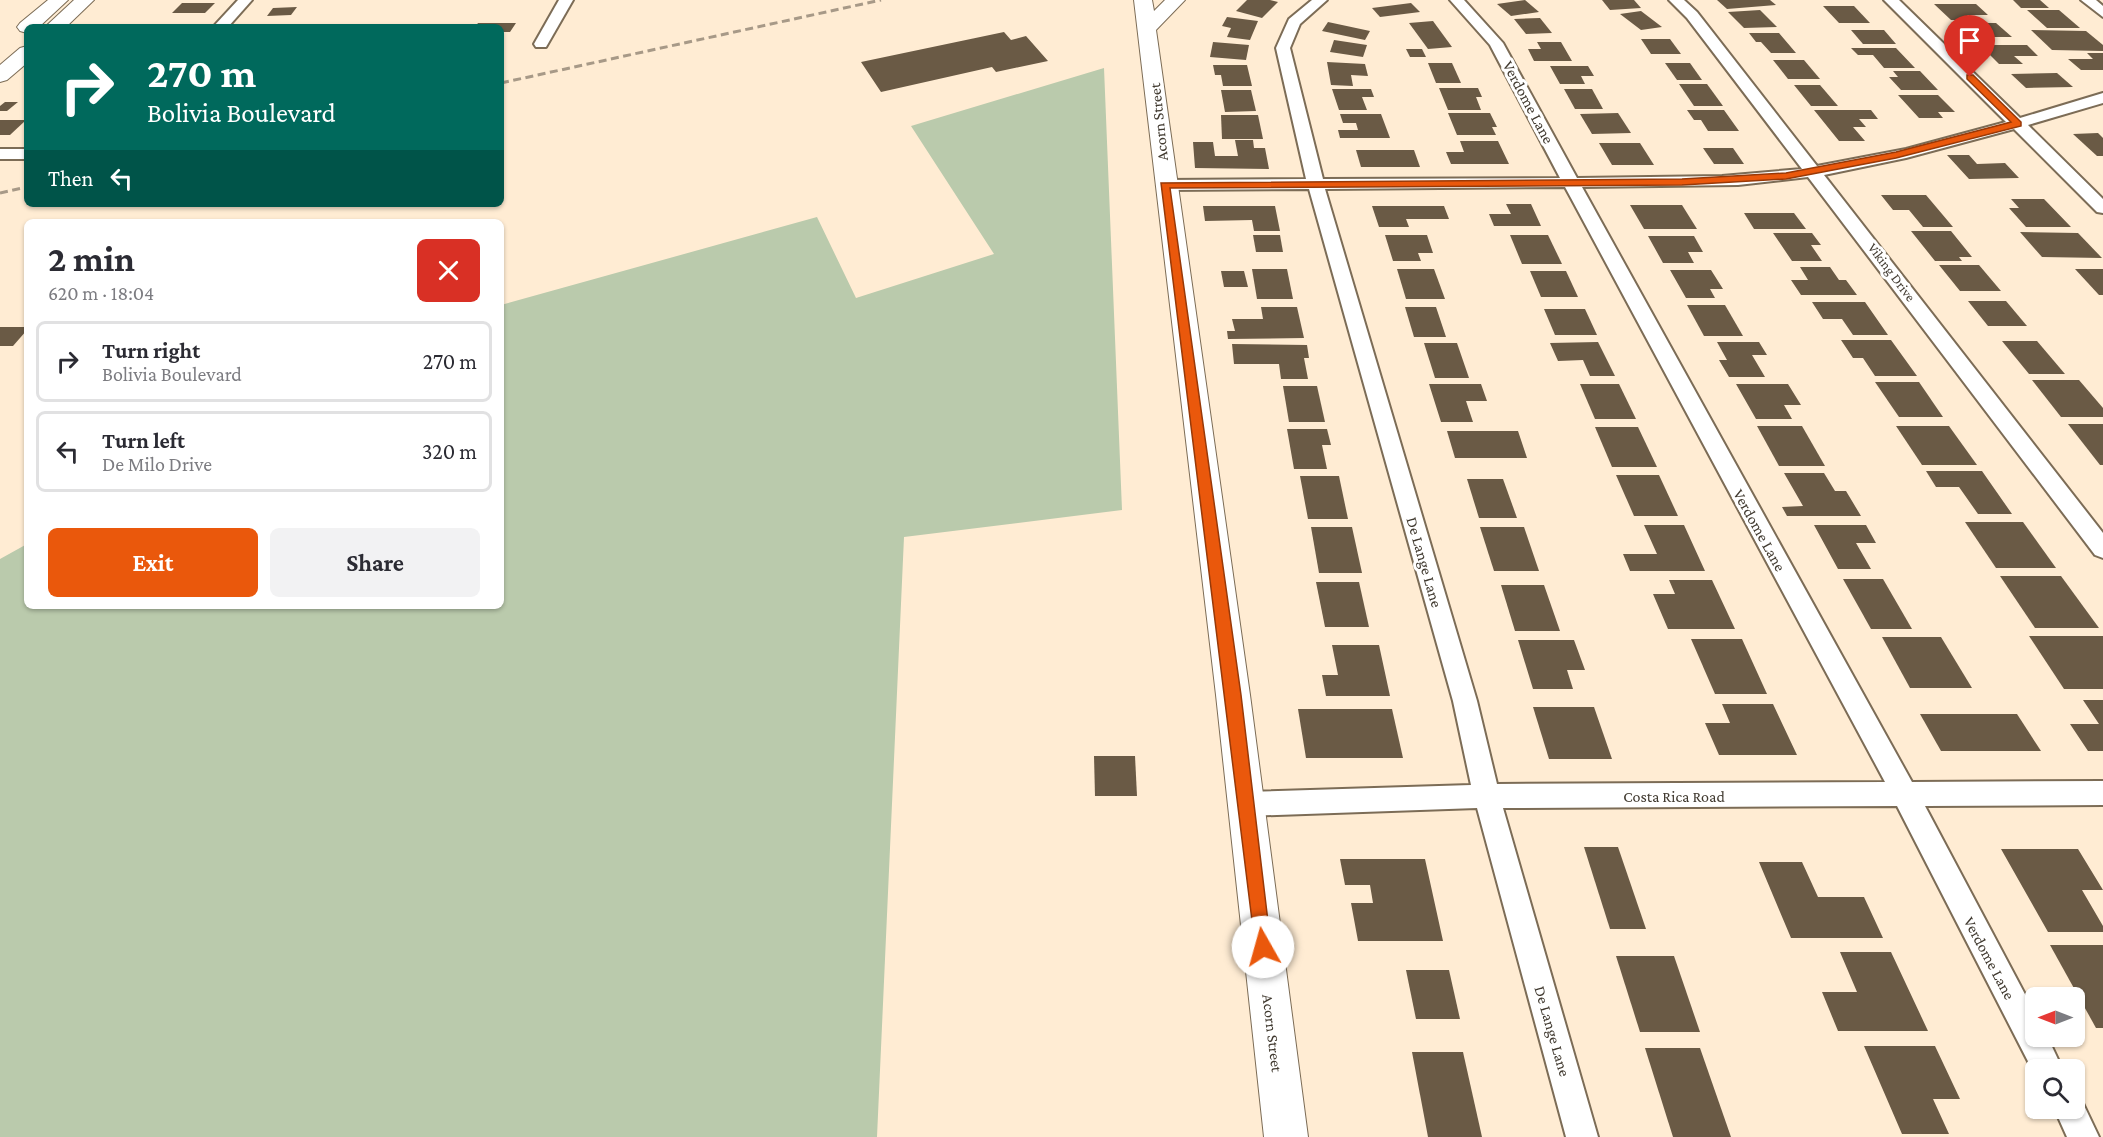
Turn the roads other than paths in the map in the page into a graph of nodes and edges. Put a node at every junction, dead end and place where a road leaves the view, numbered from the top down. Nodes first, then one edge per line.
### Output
1 (59, 0) edge
2 (86, 0) edge
3 (245, 0) edge
4 (566, 0) edge
5 (1176, 0) edge
6 (1320, 0) edge
7 (1457, 0) edge
8 (1676, 0) edge
9 (1891, 0) edge
10 (2088, 0) edge
11 (1146, 13) edge
12 (2103, 13) edge
13 (31, 24) edge
14 (58, 24) edge
15 (223, 24) edge
16 (24, 30) edge
17 (541, 44) dead end
18 (0, 50) edge
19 (24, 55) edge
20 (0, 76) edge
21 (2103, 98) edge
22 (2017, 124) junction
23 (0, 154) edge
24 (24, 154) edge
25 (1814, 171) junction
26 (1572, 183) junction
27 (1165, 185) junction
28 (1316, 185) junction
29 (2103, 208) edge
30 (2103, 549) edge
31 (2103, 794) edge
32 (1487, 796) junction
33 (1906, 796) junction
34 (1245, 804) junction
35 (2042, 1059) edge
36 (2075, 1119) edge
37 (1286, 1137) edge
38 (1582, 1137) edge
39 (2084, 1137) edge

1 - 13 street
2 - 14 street
3 - 15 street
4 - 17 street
5 - 11 street
6 - 28 street, De Lange Lane
7 - 26 street, Verdome Lane
8 - 25 street, Viking Drive
9 - 22 street
10 - 12 street
11 - 27 street, Acorn Street
16 - 18 street
19 - 20 street
21 - 22 street
22 - 25 street
22 - 29 street
23 - 24 street
25 - 26 street
25 - 30 street, Viking Drive
26 - 28 street
26 - 33 street, Verdome Lane
27 - 28 street
27 - 34 street, Acorn Street
28 - 32 street, De Lange Lane
31 - 33 street, Costa Rica Road
32 - 33 street, Costa Rica Road
32 - 34 street, Costa Rica Road
32 - 38 street, De Lange Lane
33 - 35 street, Verdome Lane
34 - 37 street, Acorn Street
36 - 39 street

